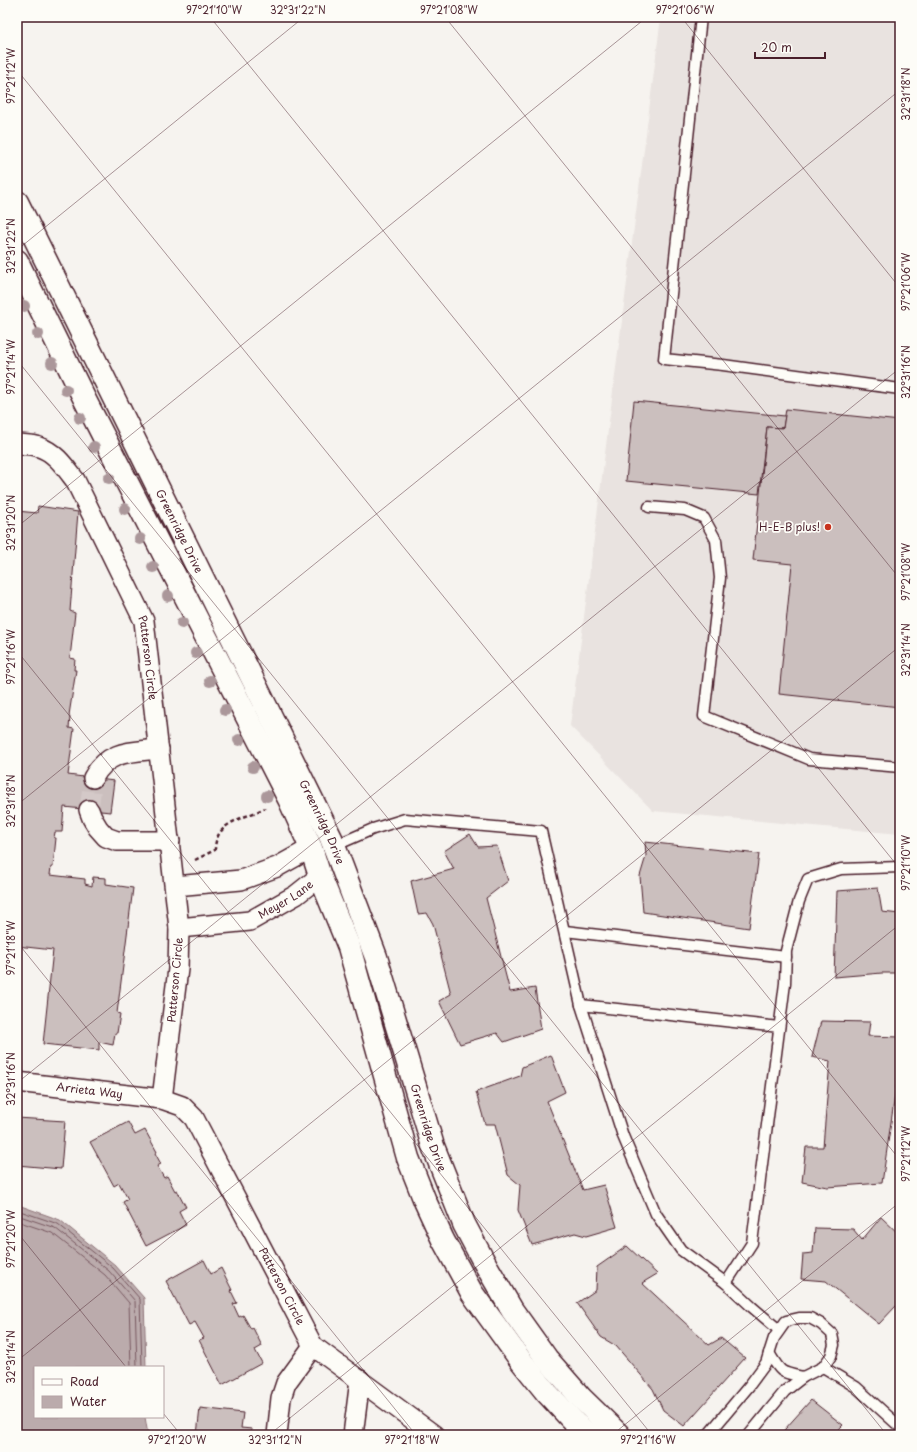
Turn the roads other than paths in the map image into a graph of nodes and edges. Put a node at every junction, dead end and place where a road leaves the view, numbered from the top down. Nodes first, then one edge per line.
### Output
1 (702, 17) edge
2 (17, 202) edge
3 (17, 261) edge
4 (900, 389) edge
5 (17, 444) edge
6 (649, 507) dead end
7 (159, 750) junction
8 (900, 767) edge
9 (93, 778) tunnel mouth
10 (89, 810) tunnel mouth
11 (170, 841) junction
12 (333, 842) junction
13 (311, 848) junction
14 (341, 866) junction
15 (900, 867) edge
16 (320, 876) junction
17 (174, 886) junction
18 (179, 928) junction
19 (565, 931) junction
20 (786, 957) junction
21 (581, 1004) junction
22 (779, 1027) junction
23 (17, 1082) edge
24 (162, 1099) junction
25 (726, 1283) junction
26 (779, 1330) junction
27 (313, 1346) junction
28 (769, 1353) junction
29 (823, 1367) junction
30 (803, 1378) junction
31 (360, 1380) junction
32 (900, 1426) edge
33 (277, 1435) edge
34 (353, 1435) edge
35 (434, 1435) edge
36 (589, 1435) edge
37 (619, 1435) edge
38 (708, 1435) edge
39 (749, 1435) edge

1 - 4 lane
2 - 12 street, Greenridge Drive
3 - 13 street, Greenridge Drive
5 - 7 street, Patterson Circle
6 - 8 lane
7 - 9 street
7 - 11 street, Patterson Circle
10 - 11 street
11 - 17 street, Patterson Circle
12 - 13 street
12 - 14 street, Greenridge Drive
12 - 19 lane
13 - 16 street, Greenridge Drive
13 - 17 street
14 - 16 street
14 - 37 street, Greenridge Drive
15 - 20 lane
16 - 18 street, Meyer Lane
16 - 36 street, Greenridge Drive
17 - 18 street, Patterson Circle
18 - 24 street, Patterson Circle
19 - 20 lane
19 - 21 lane
20 - 22 lane
21 - 22 lane
21 - 25 lane
22 - 25 lane
23 - 24 street, Arrieta Way
24 - 27 street, Patterson Circle
25 - 26 lane
26 - 28 lane
26 - 29 lane
27 - 31 street, Patterson Circle
27 - 33 street
28 - 30 lane
28 - 38 lane
29 - 30 lane
29 - 32 lane
30 - 39 lane
31 - 34 street
31 - 35 street, Patterson Circle

